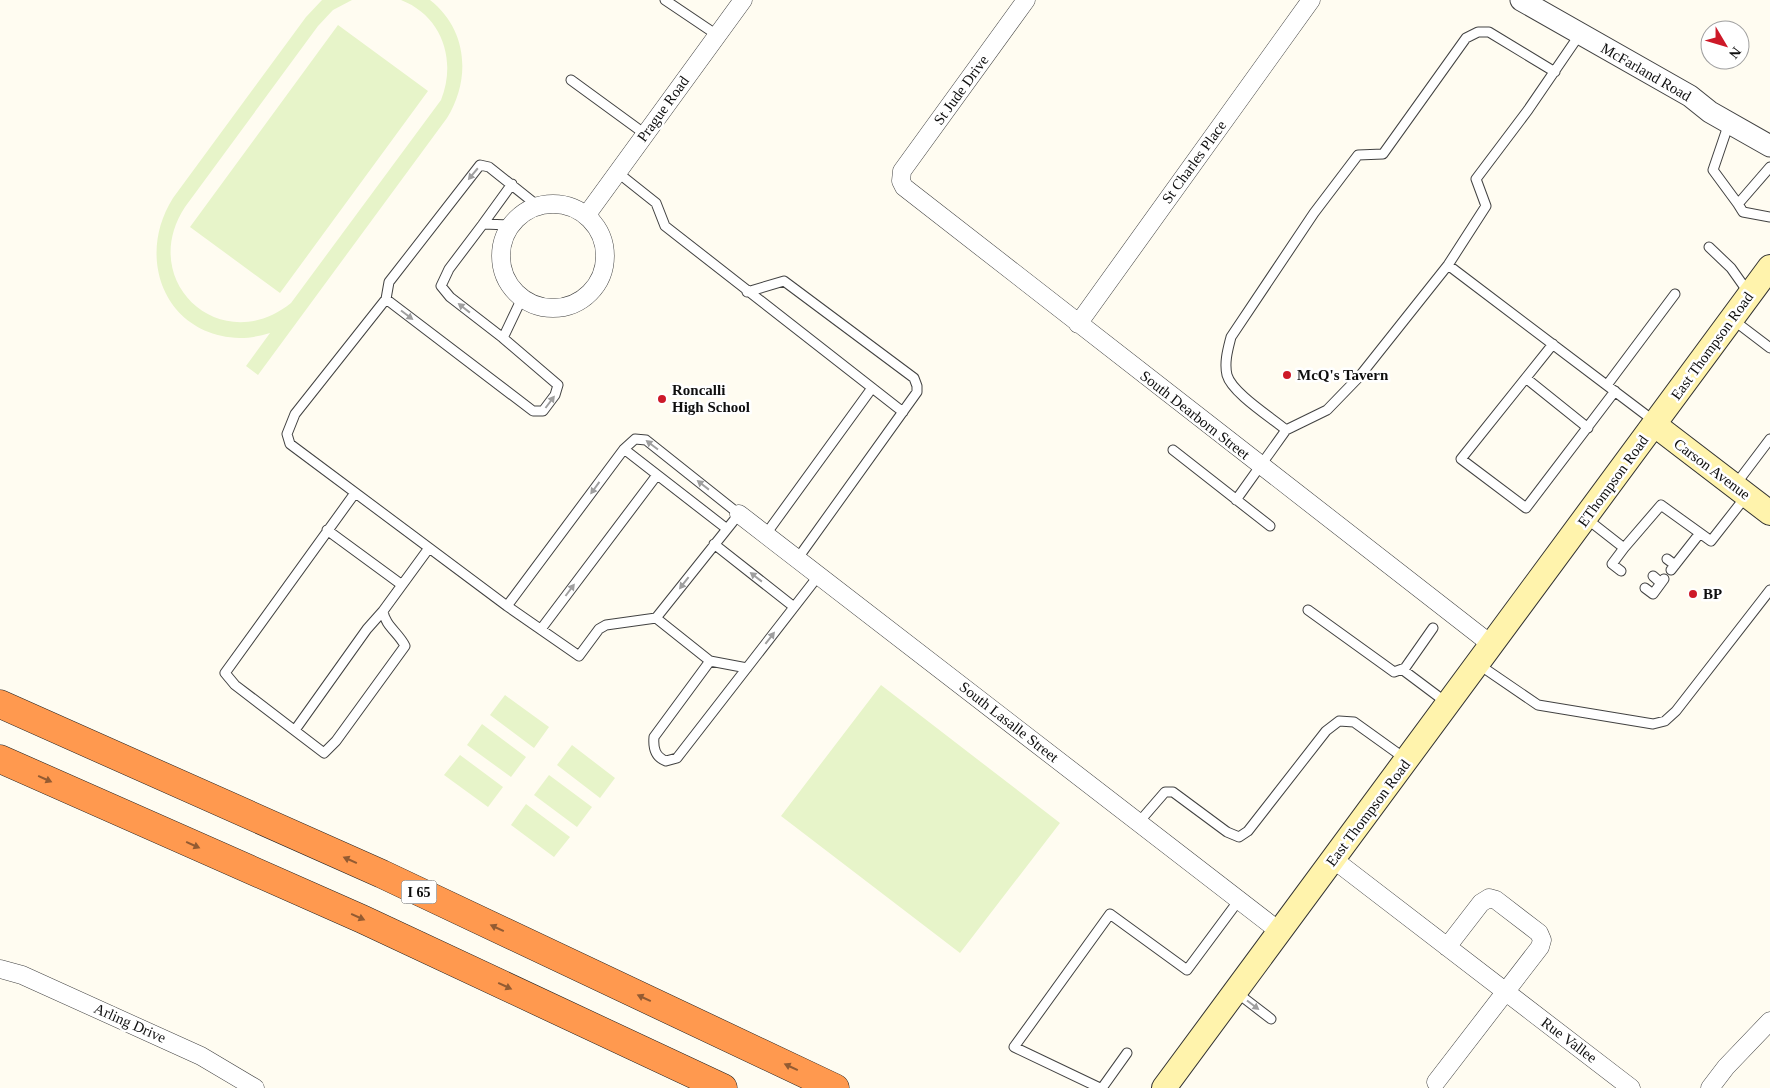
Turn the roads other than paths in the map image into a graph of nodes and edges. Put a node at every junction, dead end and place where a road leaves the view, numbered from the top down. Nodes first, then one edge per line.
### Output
1 (665, 0) edge
2 (742, 0) edge
3 (1026, 0) edge
4 (1311, 0) edge
5 (1521, 0) edge
6 (1580, 34) junction
7 (717, 35) junction
8 (1555, 72) junction
9 (571, 80) dead end
10 (1730, 123) junction
11 (645, 134) junction
12 (1770, 146) edge
13 (1770, 167) edge
14 (617, 172) junction
15 (901, 181) joint
16 (512, 184) junction
17 (1738, 204) junction
18 (538, 206) junction
19 (1770, 218) edge
20 (591, 220) junction
21 (483, 224) junction
22 (512, 225) junction
23 (1709, 247) dead end
24 (1448, 265) junction
25 (1763, 281) edge
26 (748, 292) junction
27 (1675, 294) dead end
28 (522, 298) junction
29 (386, 299) junction
30 (1732, 319) junction
31 (1078, 324) junction
32 (503, 338) junction
33 (1553, 344) junction
34 (1770, 348) edge
35 (1526, 378) junction
36 (1606, 385) junction
37 (872, 388) junction
38 (1615, 391) junction
39 (903, 412) junction
40 (1656, 424) junction
41 (1588, 428) junction
42 (1286, 430) junction
43 (1770, 439) edge
44 (624, 448) junction
45 (1173, 450) dead end
46 (1261, 466) junction
47 (658, 474) junction
48 (1741, 490) junction
49 (355, 493) junction
50 (1236, 500) junction
51 (1770, 512) edge
52 (739, 514) junction
53 (1586, 518) junction
54 (1270, 526) dead end
55 (727, 529) junction
56 (327, 530) junction
57 (1700, 533) junction
58 (766, 534) junction
59 (1572, 537) joint
60 (714, 544) junction
61 (429, 548) junction
62 (1623, 550) junction
63 (798, 558) junction
64 (1667, 558) dead end
65 (1629, 559) dead end
66 (1621, 571) dead end
67 (819, 575) junction
68 (1653, 576) dead end
69 (402, 585) junction
70 (1645, 588) dead end
71 (1770, 590) edge
72 (507, 606) junction
73 (794, 607) junction
74 (1308, 610) dead end
75 (382, 611) junction
76 (656, 618) junction
77 (1433, 628) dead end
78 (541, 629) junction
79 (1492, 645) junction
80 (710, 661) junction
81 (1478, 664) junction
82 (747, 668) junction
83 (1403, 670) junction
84 (0, 704) edge
85 (1448, 704) junction
86 (294, 730) junction
87 (0, 759) edge
88 (1407, 760) junction
89 (1139, 822) junction
90 (1333, 859) junction
91 (1239, 900) junction
92 (1279, 931) junction
93 (1447, 947) junction
94 (0, 968) edge
95 (1235, 992) junction
96 (1506, 992) junction
97 (1272, 1019) dead end
98 (1770, 1020) edge
99 (1127, 1053) dead end
100 (1436, 1082) dead end
101 (255, 1088) edge
102 (723, 1088) edge
103 (835, 1088) edge
104 (1101, 1088) edge
105 (1164, 1088) edge
106 (1631, 1088) edge
107 (1710, 1088) edge

1 - 7 lane
2 - 7 street, Prague Road
3 - 15 street, St Jude Drive
4 - 31 street, St Charles Place
5 - 6 street, McFarland Road
6 - 8 lane
6 - 10 street, McFarland Road
7 - 11 street, Prague Road
8 - 24 lane
8 - 42 lane
9 - 11 lane
10 - 12 street, McFarland Road
10 - 17 lane
11 - 14 street, Prague Road
13 - 17 lane
14 - 20 street, Prague Road
14 - 26 lane
15 - 31 street, South Dearborn Street
16 - 18 lane
16 - 21 lane
16 -> 29 lane
17 - 19 lane
18 - 20 street
18 - 22 street
20 - 28 street
21 - 22 lane
32 -> 21 lane
22 - 28 street
23 - 25 lane
24 - 33 lane
24 - 42 lane
25 - 30 main road, East Thompson Road
26 - 37 lane
26 - 39 lane
27 - 36 lane
28 - 32 lane
29 -> 32 lane
29 - 49 lane
30 - 34 lane
30 - 40 main road, East Thompson Road
31 - 46 street, South Dearborn Street
33 - 35 lane
33 - 36 lane
35 - 41 lane
35 - 41 lane
36 - 38 lane
37 - 39 lane
37 - 58 lane
38 - 40 lane
38 - 41 lane
39 - 63 lane
40 - 48 main road, Carson Avenue
40 - 53 main road, EThompson Road
42 - 46 lane
43 - 48 lane
44 - 47 lane
52 -> 44 lane
44 -> 72 lane
45 - 50 lane
46 - 50 lane
46 - 79 street, South Dearborn Street
47 - 55 lane
78 -> 47 lane
48 - 51 main road, Carson Avenue
48 - 57 lane
49 - 56 lane
49 - 61 lane
50 - 54 lane
52 - 55 lane
52 - 58 street, South Lasalle Street
53 - 59 main road, EThompson Road
53 - 62 lane
55 - 60 lane
56 - 69 lane
56 - 86 lane
57 - 62 lane
57 - 64 lane
58 - 63 street, South Lasalle Street
59 - 79 main road, East Thompson Road
73 -> 60 lane
60 -> 76 lane
61 - 69 lane
61 - 72 lane
62 - 65 lane
62 - 66 lane
63 - 67 street, South Lasalle Street
67 - 73 lane
67 - 89 street, South Lasalle Street
68 - 70 lane
69 - 75 lane
71 - 81 lane
72 - 78 lane
82 -> 73 lane
74 - 83 lane
75 - 86 lane
75 - 86 lane
76 - 78 lane
76 - 80 lane
77 - 83 lane
79 - 81 main road, East Thompson Road
80 - 82 lane
80 - 82 lane
81 - 85 main road, East Thompson Road
83 - 85 lane
103 -> 84 highway, I 65
85 - 88 main road, East Thompson Road
87 -> 102 highway
88 - 89 lane
88 - 90 main road, East Thompson Road
89 - 91 street, South Lasalle Street
90 - 92 main road, East Thompson Road
90 - 93 street, Rue Vallee
91 - 92 street, South Lasalle Street
91 - 104 lane
92 - 95 main road, East Thompson Road
93 - 96 street, Rue Vallee
93 - 96 street
94 - 101 street, Arling Drive
95 -> 97 lane
95 - 105 main road, East Thompson Road
96 - 100 street
96 - 106 street, Rue Vallee
98 - 107 street
99 - 104 lane

